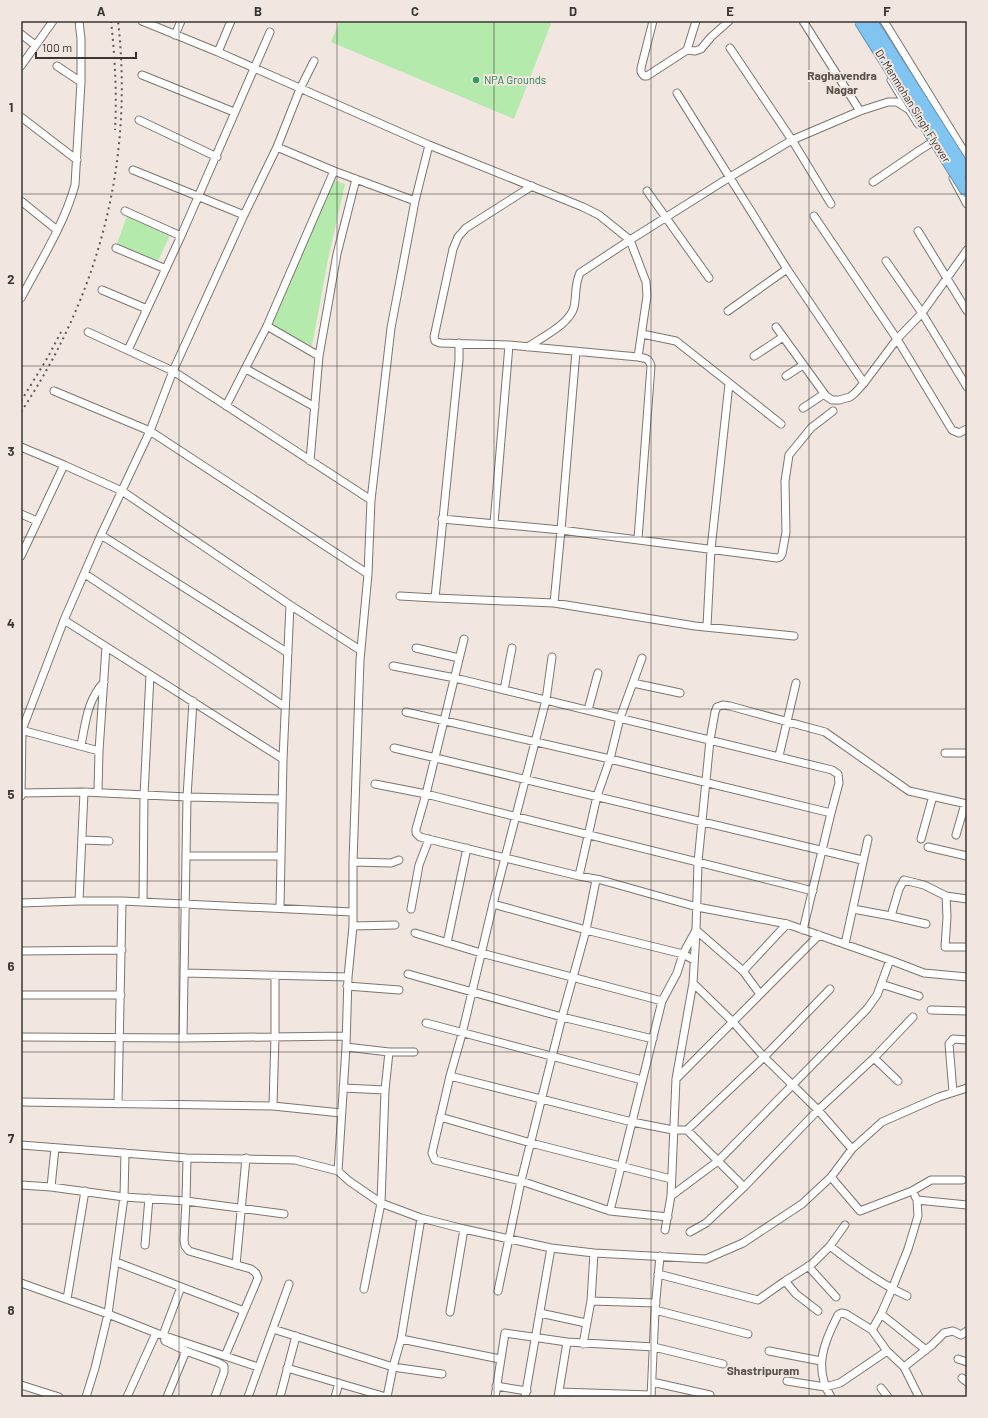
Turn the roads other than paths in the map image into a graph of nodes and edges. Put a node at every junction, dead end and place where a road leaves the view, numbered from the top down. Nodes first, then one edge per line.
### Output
1 (52, 21) edge
2 (79, 21) edge
3 (142, 21) edge
4 (181, 21) edge
5 (231, 21) edge
6 (653, 21) edge
7 (696, 21) edge
8 (730, 21) edge
9 (803, 21) edge
10 (854, 21) edge
11 (860, 21) edge
12 (871, 21) edge
13 (884, 21) edge
14 (270, 32) dead end
15 (21, 34) edge
16 (175, 35) junction
17 (35, 45) junction
18 (730, 48) dead end
19 (687, 50) junction
20 (218, 52) junction
21 (314, 61) dead end
22 (21, 66) edge
23 (57, 66) dead end
24 (254, 69) junction
25 (142, 75) dead end
26 (81, 82) junction
27 (300, 89) junction
28 (677, 92) dead end
29 (930, 96) junction
30 (908, 109) junction
31 (860, 111) junction
32 (234, 112) junction
33 (21, 117) edge
34 (139, 120) dead end
35 (792, 140) junction
36 (931, 143) junction
37 (429, 145) junction
38 (277, 147) junction
39 (967, 156) edge
40 (217, 157) junction
41 (78, 160) junction
42 (133, 170) dead end
43 (334, 171) junction
44 (967, 172) edge
45 (730, 177) junction
46 (356, 179) junction
47 (873, 182) dead end
48 (532, 186) junction
49 (646, 191) dead end
50 (967, 192) edge
51 (198, 197) junction
52 (21, 201) edge
53 (415, 201) junction
54 (831, 204) dead end
55 (967, 204) edge
56 (125, 211) dead end
57 (244, 215) junction
58 (814, 216) dead end
59 (665, 218) junction
60 (57, 230) junction
61 (918, 231) dead end
62 (181, 236) junction
63 (630, 240) junction
64 (116, 248) dead end
65 (967, 250) edge
66 (886, 261) dead end
67 (166, 269) junction
68 (787, 269) junction
69 (709, 278) dead end
70 (947, 279) junction
71 (102, 290) dead end
72 (21, 298) edge
73 (147, 309) junction
74 (728, 310) dead end
75 (967, 311) edge
76 (922, 313) junction
77 (267, 326) junction
78 (776, 327) dead end
79 (88, 332) dead end
80 (642, 334) junction
81 (783, 336) junction
82 (897, 339) junction
83 (459, 343) junction
84 (509, 345) junction
85 (528, 347) junction
86 (128, 350) junction
87 (576, 351) junction
88 (319, 356) junction
89 (754, 356) dead end
90 (638, 357) junction
91 (803, 365) junction
92 (246, 369) junction
93 (173, 371) junction
94 (786, 376) dead end
95 (864, 383) junction
96 (730, 384) junction
97 (967, 387) edge
98 (54, 391) dead end
99 (824, 394) junction
100 (226, 406) junction
101 (315, 407) junction
102 (803, 408) dead end
103 (832, 411) dead end
104 (781, 424) dead end
105 (150, 431) junction
106 (966, 431) edge
107 (21, 447) edge
108 (310, 461) junction
109 (64, 464) junction
110 (122, 491) junction
111 (371, 500) junction
112 (21, 514) edge
113 (442, 519) junction
114 (36, 521) junction
115 (494, 523) junction
116 (561, 530) junction
117 (101, 535) junction
118 (638, 539) junction
119 (711, 549) junction
120 (21, 556) edge
121 (85, 574) junction
122 (368, 574) junction
123 (400, 596) dead end
124 (435, 598) junction
125 (554, 603) junction
126 (290, 605) junction
127 (64, 620) junction
128 (707, 626) junction
129 (794, 636) dead end
130 (464, 638) dead end
131 (106, 647) junction
132 (416, 648) dead end
133 (512, 648) dead end
134 (360, 650) junction
135 (288, 653) junction
136 (552, 657) dead end
137 (459, 658) junction
138 (642, 658) dead end
139 (393, 666) dead end
140 (598, 673) dead end
141 (150, 675) junction
142 (455, 678) junction
143 (104, 681) junction
144 (633, 683) junction
145 (796, 683) dead end
146 (504, 690) junction
147 (680, 693) dead end
148 (546, 700) junction
149 (193, 701) junction
150 (285, 707) junction
151 (588, 710) junction
152 (406, 712) dead end
153 (620, 718) junction
154 (444, 721) junction
155 (787, 722) junction
156 (22, 730) edge
157 (710, 740) junction
158 (535, 742) junction
159 (80, 745) junction
160 (394, 748) dead end
161 (99, 750) junction
162 (945, 753) dead end
163 (967, 753) edge
164 (779, 756) junction
165 (435, 757) junction
166 (282, 759) junction
167 (610, 759) junction
168 (526, 780) junction
169 (706, 782) junction
170 (375, 784) dead end
171 (84, 792) junction
172 (98, 792) junction
173 (21, 793) edge
174 (426, 794) junction
175 (144, 795) junction
176 (21, 796) edge
177 (597, 796) junction
178 (933, 796) junction
179 (187, 797) junction
180 (282, 799) junction
181 (966, 804) edge
182 (831, 813) junction
183 (516, 817) junction
184 (702, 822) junction
185 (956, 835) dead end
186 (589, 836) junction
187 (429, 839) junction
188 (868, 839) dead end
189 (82, 840) junction
190 (921, 840) dead end
191 (109, 841) dead end
192 (928, 847) dead end
193 (467, 848) junction
194 (822, 849) junction
195 (187, 856) junction
196 (281, 856) junction
197 (967, 856) edge
198 (505, 858) junction
199 (399, 860) dead end
200 (862, 860) junction
201 (353, 862) junction
202 (698, 862) junction
203 (579, 876) junction
204 (596, 880) junction
205 (813, 891) junction
206 (946, 896) junction
207 (967, 899) edge
208 (79, 901) junction
209 (122, 901) junction
210 (143, 902) junction
211 (21, 903) edge
212 (185, 904) junction
213 (493, 904) junction
214 (697, 907) junction
215 (280, 908) junction
216 (411, 909) dead end
217 (853, 909) junction
218 (352, 912) junction
219 (892, 916) junction
220 (787, 924) junction
221 (926, 924) dead end
222 (395, 925) dead end
223 (353, 926) junction
224 (586, 930) junction
225 (696, 930) junction
226 (803, 930) junction
227 (415, 933) dead end
228 (819, 935) junction
229 (447, 943) junction
230 (845, 944) junction
231 (967, 947) edge
232 (122, 950) junction
233 (21, 951) edge
234 (481, 953) junction
235 (683, 954) junction
236 (694, 960) junction
237 (890, 960) junction
238 (743, 971) junction
239 (185, 973) junction
240 (408, 974) dead end
241 (275, 976) junction
242 (348, 977) junction
243 (574, 977) junction
244 (967, 977) edge
245 (693, 983) junction
246 (881, 984) junction
247 (348, 986) junction
248 (830, 989) dead end
249 (399, 990) dead end
250 (472, 991) junction
251 (760, 994) junction
252 (21, 995) edge
253 (121, 995) junction
254 (919, 996) dead end
255 (662, 1001) junction
256 (931, 1010) dead end
257 (967, 1011) edge
258 (562, 1017) junction
259 (913, 1017) dead end
260 (734, 1022) junction
261 (426, 1023) dead end
262 (462, 1034) junction
263 (276, 1036) junction
264 (346, 1036) junction
265 (21, 1037) edge
266 (119, 1037) junction
267 (184, 1038) junction
268 (652, 1039) junction
269 (967, 1040) edge
270 (346, 1047) junction
271 (390, 1052) junction
272 (414, 1052) dead end
273 (552, 1056) junction
274 (764, 1056) junction
275 (874, 1058) junction
276 (450, 1076) junction
277 (676, 1079) junction
278 (642, 1080) junction
279 (898, 1081) dead end
280 (793, 1085) junction
281 (343, 1088) junction
282 (967, 1088) edge
283 (385, 1090) junction
284 (953, 1092) junction
285 (541, 1100) junction
286 (21, 1102) edge
287 (118, 1104) junction
288 (273, 1106) junction
289 (818, 1110) junction
290 (341, 1113) junction
291 (440, 1117) junction
292 (632, 1122) junction
293 (673, 1130) junction
294 (687, 1130) junction
295 (531, 1143) junction
296 (21, 1145) edge
297 (55, 1148) junction
298 (852, 1149) junction
299 (124, 1153) junction
300 (187, 1158) junction
301 (246, 1158) junction
302 (718, 1161) junction
303 (622, 1166) junction
304 (338, 1171) junction
305 (831, 1177) junction
306 (671, 1179) junction
307 (522, 1180) junction
308 (962, 1180) dead end
309 (21, 1185) edge
310 (51, 1187) junction
311 (744, 1187) junction
312 (85, 1191) junction
313 (912, 1191) junction
314 (671, 1196) junction
315 (124, 1197) junction
316 (149, 1198) junction
317 (917, 1200) junction
318 (186, 1201) junction
319 (381, 1203) junction
320 (967, 1206) edge
321 (242, 1208) junction
322 (610, 1211) junction
323 (284, 1214) dead end
324 (668, 1217) junction
325 (421, 1218) junction
326 (846, 1225) dead end
327 (464, 1229) junction
328 (666, 1230) dead end
329 (690, 1232) dead end
330 (508, 1238) junction
331 (145, 1245) dead end
332 (830, 1246) junction
333 (551, 1248) junction
334 (594, 1253) junction
335 (660, 1256) junction
336 (116, 1262) junction
337 (236, 1265) junction
338 (808, 1266) junction
339 (658, 1274) junction
340 (785, 1281) junction
341 (21, 1283) edge
342 (289, 1284) dead end
343 (182, 1287) junction
344 (364, 1289) dead end
345 (892, 1289) junction
346 (498, 1291) dead end
347 (907, 1296) dead end
348 (836, 1297) dead end
349 (67, 1299) junction
350 (591, 1301) junction
351 (655, 1307) junction
352 (244, 1311) junction
353 (818, 1311) dead end
354 (450, 1312) dead end
355 (540, 1313) junction
356 (108, 1314) junction
357 (881, 1314) junction
358 (586, 1323) junction
359 (273, 1329) junction
360 (872, 1330) junction
361 (967, 1331) edge
362 (159, 1334) junction
363 (748, 1334) dead end
364 (296, 1336) junction
365 (535, 1338) junction
366 (401, 1339) junction
367 (567, 1342) junction
368 (583, 1344) junction
369 (654, 1347) junction
370 (926, 1350) junction
371 (186, 1351) junction
372 (769, 1351) dead end
373 (887, 1352) junction
374 (225, 1356) junction
375 (500, 1359) junction
376 (958, 1359) dead end
377 (821, 1361) junction
378 (967, 1362) edge
379 (723, 1364) dead end
380 (258, 1367) junction
381 (393, 1367) junction
382 (904, 1367) junction
383 (287, 1368) junction
384 (442, 1374) dead end
385 (787, 1381) dead end
386 (652, 1382) junction
387 (339, 1383) junction
388 (21, 1385) edge
389 (496, 1386) junction
390 (825, 1387) junction
391 (881, 1388) dead end
392 (526, 1394) edge
393 (558, 1394) edge
394 (710, 1395) dead end
395 (651, 1396) edge
396 (59, 1397) edge
397 (86, 1397) edge
398 (127, 1397) edge
399 (167, 1397) edge
400 (215, 1397) edge
401 (248, 1397) edge
402 (280, 1397) edge
403 (335, 1397) edge
404 (386, 1397) edge
405 (495, 1397) edge
406 (831, 1397) edge
407 (888, 1397) edge
408 (919, 1397) edge

1 - 17 street
2 - 26 street
3 - 16 street
4 - 16 street
5 - 20 street
6 - 19 street
7 - 19 street
8 - 19 street
9 - 31 street
10 - 30 street
11 - 50 highway, Dr.Manmohan Singh Flyover, bridge
12 - 44 highway, Dr.Manmohan Singh Flyover, bridge
13 - 29 street
14 - 24 street
15 - 17 street
16 - 20 street
17 - 22 street
18 - 35 street
20 - 24 street
21 - 27 street
23 - 26 street
24 - 27 street
24 - 32 street
25 - 32 street
26 - 41 street
27 - 37 street
27 - 38 street
28 - 45 street
29 - 30 street
29 - 39 street
30 - 31 street
30 - 36 street
31 - 35 street
32 - 40 street
33 - 41 street
34 - 40 street
35 - 45 street
35 - 54 street
36 - 47 street
36 - 55 street
37 - 48 street
37 - 53 street
38 - 43 street
38 - 57 street
40 - 51 street
41 - 60 street
42 - 51 street
43 - 46 street
43 - 77 street
45 - 59 street
45 - 68 street
46 - 53 street
46 - 88 street
48 - 63 street
48 - 83 street
49 - 59 street
51 - 57 street
51 - 62 street
52 - 60 street
53 - 111 street
56 - 62 street
57 - 93 street
58 - 82 street
59 - 63 street
59 - 69 street
60 - 72 street
61 - 70 street
62 - 67 street
63 - 80 street
63 - 85 street
64 - 67 street
65 - 70 street
66 - 76 street
67 - 73 street
68 - 74 street
68 - 95 street
70 - 75 street
70 - 76 street
71 - 73 street
73 - 86 street
76 - 82 street
76 - 97 street
77 - 88 street
77 - 92 street
78 - 81 street
79 - 86 street
80 - 90 street
80 - 96 street
81 - 89 street
81 - 91 street
82 - 95 street
82 - 106 street
83 - 84 street
83 - 113 street
84 - 85 street
84 - 115 street
85 - 87 street
86 - 93 street
87 - 90 street
87 - 116 street
88 - 101 street
90 - 118 street
91 - 94 street
91 - 99 street
92 - 100 street
92 - 101 street
93 - 100 street
93 - 105 street
95 - 99 street
96 - 104 street
96 - 119 street
98 - 105 street
99 - 102 street
100 - 108 street
101 - 108 street
103 - 119 street
105 - 110 street
105 - 122 street
107 - 109 street
108 - 111 street
109 - 110 street
109 - 114 street
110 - 117 street
110 - 126 street
111 - 122 street
112 - 114 street
113 - 115 street
113 - 124 street
114 - 120 street
115 - 116 street
116 - 118 street
116 - 125 street
117 - 121 street
117 - 135 street
118 - 119 street
119 - 128 street
121 - 127 street
121 - 150 street
122 - 134 street
123 - 124 street
124 - 125 street
125 - 128 street
126 - 134 street
126 - 135 street
127 - 131 street
127 - 156 street
128 - 129 street
130 - 137 street
131 - 141 street
131 - 143 street
132 - 137 street
133 - 146 street
134 - 201 street
135 - 150 street
136 - 148 street
137 - 142 street
138 - 144 street
139 - 142 street
140 - 151 street
141 - 149 street
141 - 175 street
142 - 146 street
142 - 154 street
143 - 159 street
143 - 161 street
144 - 147 street
144 - 153 street
145 - 155 street
146 - 148 street
148 - 151 street
148 - 158 street
149 - 166 street
149 - 179 street
150 - 166 street
151 - 153 street
152 - 154 street
153 - 157 street
153 - 167 street
154 - 158 street
154 - 165 street
155 - 157 street
155 - 164 street
155 - 178 street
156 - 159 street
156 - 173 street
157 - 164 street
157 - 169 street
158 - 167 street
158 - 168 street
159 - 161 street
160 - 165 street
161 - 172 street
162 - 163 street
164 - 182 street
165 - 168 street
165 - 174 street
166 - 180 street
167 - 169 street
167 - 177 street
168 - 177 street
168 - 183 street
169 - 182 street
169 - 184 street
170 - 174 street
171 - 172 street
171 - 173 street
171 - 189 street
172 - 175 street
173 - 176 street
174 - 183 street
174 - 187 street
175 - 179 street
175 - 210 street
177 - 184 street
177 - 186 street
178 - 181 street
178 - 190 street
179 - 180 street
179 - 195 street
180 - 196 street
181 - 185 street
182 - 194 street
183 - 186 street
183 - 198 street
184 - 194 street
184 - 202 street
186 - 202 street
186 - 203 street
187 - 193 street
187 - 216 street
188 - 200 street
189 - 191 street
189 - 208 street
192 - 197 street
193 - 198 street
193 - 229 street
194 - 200 street
194 - 205 street
195 - 196 street
195 - 212 street
196 - 215 street
198 - 203 street
198 - 213 street
199 - 201 street
200 - 217 street
201 - 218 street
202 - 205 street
202 - 214 street
203 - 204 street
204 - 214 street
204 - 224 street
205 - 226 street
206 - 207 street
206 - 219 street
206 - 231 street
208 - 209 street
208 - 211 street
209 - 210 street
209 - 232 street
210 - 212 street
212 - 215 street
212 - 239 street
213 - 224 street
213 - 234 street
214 - 220 street
214 - 225 street
215 - 218 street
217 - 219 street
217 - 230 street
218 - 223 street
219 - 221 street
220 - 226 street
220 - 238 street
222 - 223 street
223 - 242 street
224 - 235 street
224 - 243 street
225 - 235 street
225 - 236 street
225 - 238 street
226 - 228 street
227 - 229 street
228 - 230 street
228 - 251 street
229 - 234 street
230 - 237 street
232 - 233 street
232 - 253 street
234 - 243 street
234 - 250 street
235 - 236 street
235 - 255 street
236 - 245 street
237 - 244 street
237 - 246 street
238 - 251 street
239 - 241 street
239 - 267 street
240 - 250 street
241 - 242 street
241 - 263 street
242 - 247 street
243 - 255 street
243 - 258 street
245 - 260 street
245 - 277 street
246 - 254 street
246 - 280 street
247 - 249 street
247 - 264 street
248 - 274 street
250 - 258 street
250 - 262 street
251 - 260 street
252 - 253 street
253 - 266 street
255 - 268 street
256 - 257 street
258 - 268 street
258 - 273 street
259 - 275 street
260 - 274 street
260 - 277 street
261 - 262 street
262 - 273 street
262 - 276 street
263 - 264 street
263 - 267 street
263 - 288 street
264 - 270 street
265 - 266 street
266 - 267 street
266 - 287 street
268 - 278 street
269 - 284 street
270 - 271 street
270 - 281 street
271 - 272 street
271 - 283 street
273 - 278 street
273 - 285 street
274 - 280 street
274 - 294 street
275 - 279 street
275 - 289 street
276 - 285 street
276 - 291 street
277 - 293 street
278 - 292 street
280 - 289 street
280 - 302 street
281 - 283 street
281 - 290 street
282 - 284 street
283 - 319 street
284 - 298 street
285 - 292 street
285 - 295 street
286 - 287 street
287 - 288 street
288 - 290 street
289 - 298 street
289 - 311 street
290 - 304 street
291 - 295 street
291 - 307 street
292 - 293 street
292 - 303 street
293 - 294 street
293 - 306 street
294 - 302 street
295 - 303 street
295 - 307 street
296 - 297 street
297 - 299 street
297 - 310 street
298 - 305 street
299 - 300 street
299 - 315 street
300 - 301 street
300 - 318 street
301 - 304 street
301 - 321 street
302 - 311 street
302 - 314 street
303 - 306 street
303 - 322 street
304 - 319 street
305 - 313 street
305 - 335 street
306 - 314 street
307 - 322 street
307 - 330 street
308 - 313 street
309 - 310 street
310 - 312 street
311 - 329 street
312 - 315 street
312 - 349 street
313 - 317 street
314 - 324 street
315 - 316 street
315 - 336 street
316 - 318 street
316 - 331 street
317 - 320 street
317 - 345 street
318 - 321 street
318 - 337 street
319 - 325 street
319 - 344 street
321 - 323 street
321 - 337 street
322 - 324 street
324 - 328 street
325 - 327 street
325 - 366 street
326 - 332 street
327 - 330 street
327 - 354 street
330 - 333 street
330 - 346 street
332 - 338 street
332 - 345 street
333 - 334 street
333 - 355 street
334 - 335 street
334 - 350 street
335 - 339 street
336 - 343 street
336 - 356 street
337 - 352 street
338 - 340 street
338 - 348 street
339 - 340 street
339 - 351 street
340 - 353 street
341 - 349 street
342 - 359 street
343 - 352 street
343 - 362 street
345 - 347 street
345 - 357 street
349 - 356 street
350 - 351 street
350 - 358 street
351 - 363 street
351 - 369 street
352 - 374 street
355 - 358 street
355 - 365 street
356 - 362 street
356 - 397 street
357 - 360 street
357 - 370 street
358 - 368 street
359 - 364 street
359 - 380 street
360 - 373 street
360 - 377 street
361 - 370 street
362 - 371 street
362 - 374 street
362 - 398 street
364 - 381 street
364 - 383 street
365 - 367 street
365 - 375 street
365 - 392 street
366 - 375 street
366 - 381 street
367 - 368 street
367 - 393 street
368 - 369 street
369 - 379 street
369 - 386 street
370 - 382 street
371 - 399 street
371 - 400 street
372 - 377 street
373 - 382 street
373 - 390 street
374 - 380 street
375 - 389 street
376 - 378 street
377 - 390 street
380 - 401 street
381 - 384 street
381 - 404 street
382 - 408 street
383 - 387 street
383 - 402 street
385 - 390 street
386 - 394 street
386 - 395 street
387 - 403 street
387 - 404 street
388 - 396 street
389 - 392 street
389 - 405 street
390 - 406 street
391 - 407 street
393 - 395 street

